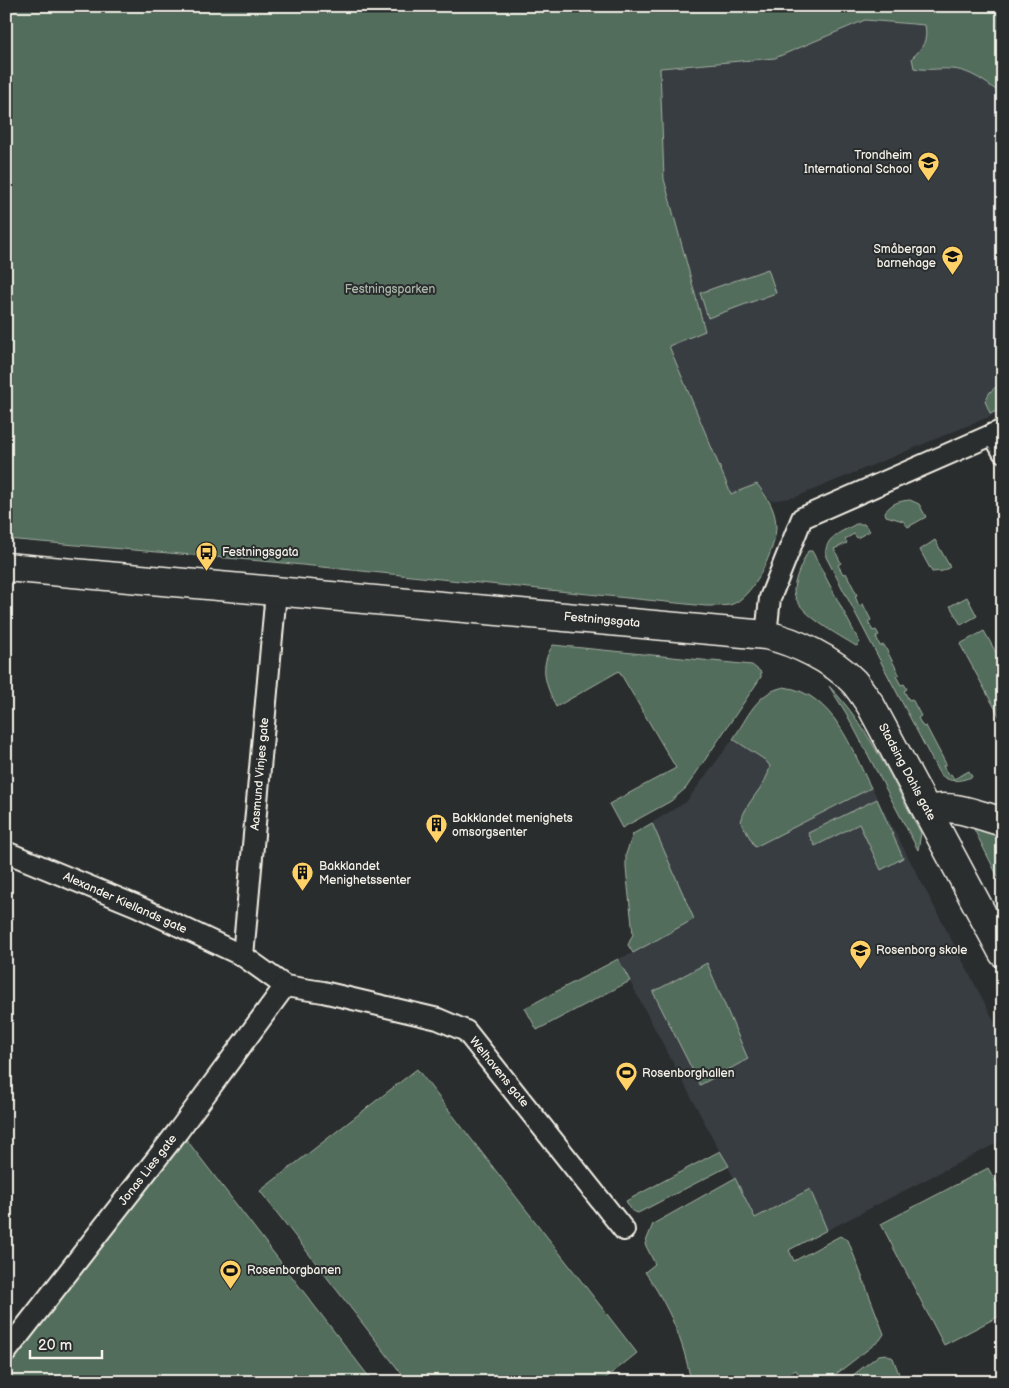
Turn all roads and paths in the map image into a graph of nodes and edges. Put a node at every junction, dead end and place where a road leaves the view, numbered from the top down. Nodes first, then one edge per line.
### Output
1 (998, 432) edge
2 (1003, 452) edge
3 (6, 567) edge
4 (276, 592) junction
5 (766, 635) junction
6 (927, 810) junction
7 (1003, 822) edge
8 (6, 852) edge
9 (1003, 953) edge
10 (243, 956) junction
11 (286, 986) junction
12 (624, 1230) dead end
13 (6, 1352) edge

1 - 2 street
1 - 5 street
3 - 4 main road, Festningsgata
4 - 5 main road, Festningsgata
4 - 10 street, Aasmund Vinjes gate
5 - 6 main road, Stadsing Dahls gate
6 - 7 main road
6 - 9 main road, Stadsing Dahls gate
8 - 10 street, Alexander Kiellands gate
10 - 11 street, Welhavens gate
11 - 12 street, Welhavens gate
11 - 13 street, Jonas Lies gate

